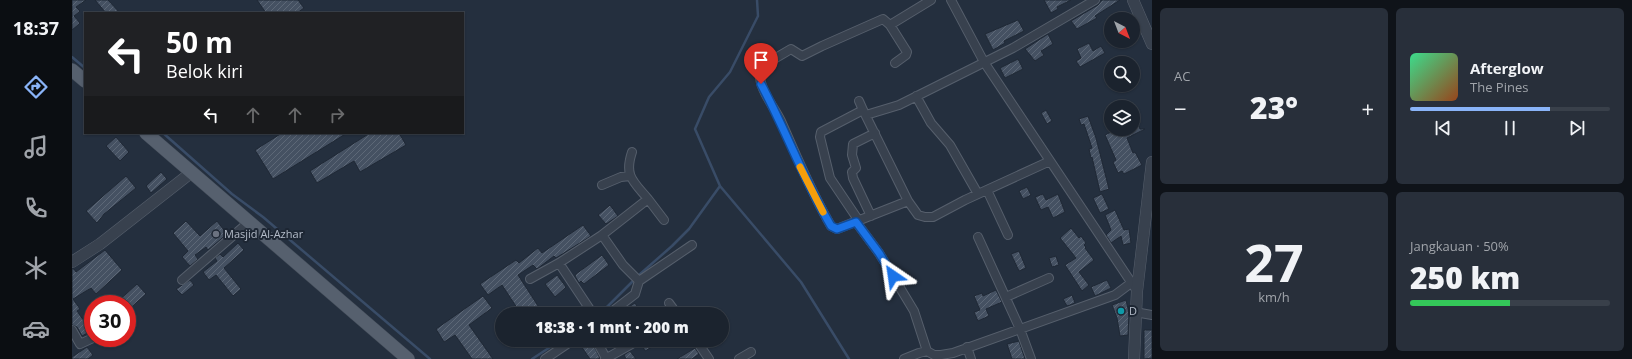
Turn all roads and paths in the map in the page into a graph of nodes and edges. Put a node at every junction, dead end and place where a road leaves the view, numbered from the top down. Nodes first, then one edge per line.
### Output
1 (931, 0) edge
2 (951, 0) edge
3 (1095, 0) edge
4 (1133, 0) edge
5 (890, 25) junction
6 (1152, 44) edge
7 (984, 62) junction
8 (895, 63) dead end
9 (72, 70) edge
10 (84, 80) edge
11 (916, 96) junction
12 (859, 101) dead end
13 (865, 112) junction
14 (875, 133) junction
15 (147, 134) edge
16 (632, 152) dead end
17 (1050, 161) junction
18 (1152, 162) edge
19 (192, 172) junction
20 (630, 176) junction
21 (602, 185) dead end
22 (987, 190) junction
23 (978, 194) junction
24 (648, 199) junction
25 (908, 201) junction
26 (871, 216) junction
27 (664, 220) dead end
28 (250, 221) junction
29 (857, 222) junction
30 (602, 235) junction
31 (1008, 235) dead end
32 (978, 237) dead end
33 (692, 245) dead end
34 (72, 262) edge
35 (559, 263) junction
36 (1049, 278) dead end
37 (530, 279) dead end
38 (182, 280) dead end
39 (638, 280) junction
40 (1134, 287) junction
41 (1006, 297) junction
42 (669, 303) dead end
43 (588, 307) edge
44 (618, 307) edge
45 (672, 307) edge
46 (1135, 312) junction
47 (1152, 315) edge
48 (1020, 329) junction
49 (72, 330) edge
50 (84, 342) edge
51 (562, 347) edge
52 (600, 347) edge
53 (627, 347) edge
54 (701, 347) edge
55 (967, 347) junction
56 (927, 351) junction
57 (751, 352) dead end
58 (408, 359) edge
59 (544, 359) edge
60 (606, 359) edge
61 (710, 359) edge
62 (739, 359) edge
63 (904, 359) edge
64 (971, 359) edge
65 (1031, 359) edge
66 (1134, 359) edge

1 - 5 street
2 - 7 street
3 - 7 street
4 - 6 street
5 - 8 street
5 - 29 street
7 - 11 street
7 - 17 street
9 - 10 main road
11 - 13 street
11 - 23 street
12 - 13 street
13 - 14 street
13 - 29 street
14 - 25 street
14 - 26 street
15 - 19 main road
16 - 20 street
17 - 22 street
17 - 40 street
18 - 40 street
19 - 28 main road
19 - 34 street
20 - 21 street
20 - 24 street
22 - 23 street
22 - 31 street
23 - 25 street
24 - 27 street
24 - 30 street
25 - 26 street
26 - 29 street
28 - 38 street
28 - 58 main road
29 - 56 street
30 - 35 street
30 - 39 street
32 - 41 street
33 - 39 street
35 - 37 street
35 - 43 street
36 - 41 street
39 - 44 street
40 - 46 street
40 - 48 street
41 - 48 street
42 - 45 street
46 - 47 street
46 - 66 street
48 - 55 street
48 - 65 street
49 - 50 street
51 - 59 street
52 - 60 street
53 - 60 street
54 - 61 street
55 - 56 street
55 - 64 street
56 - 63 street
57 - 62 street

